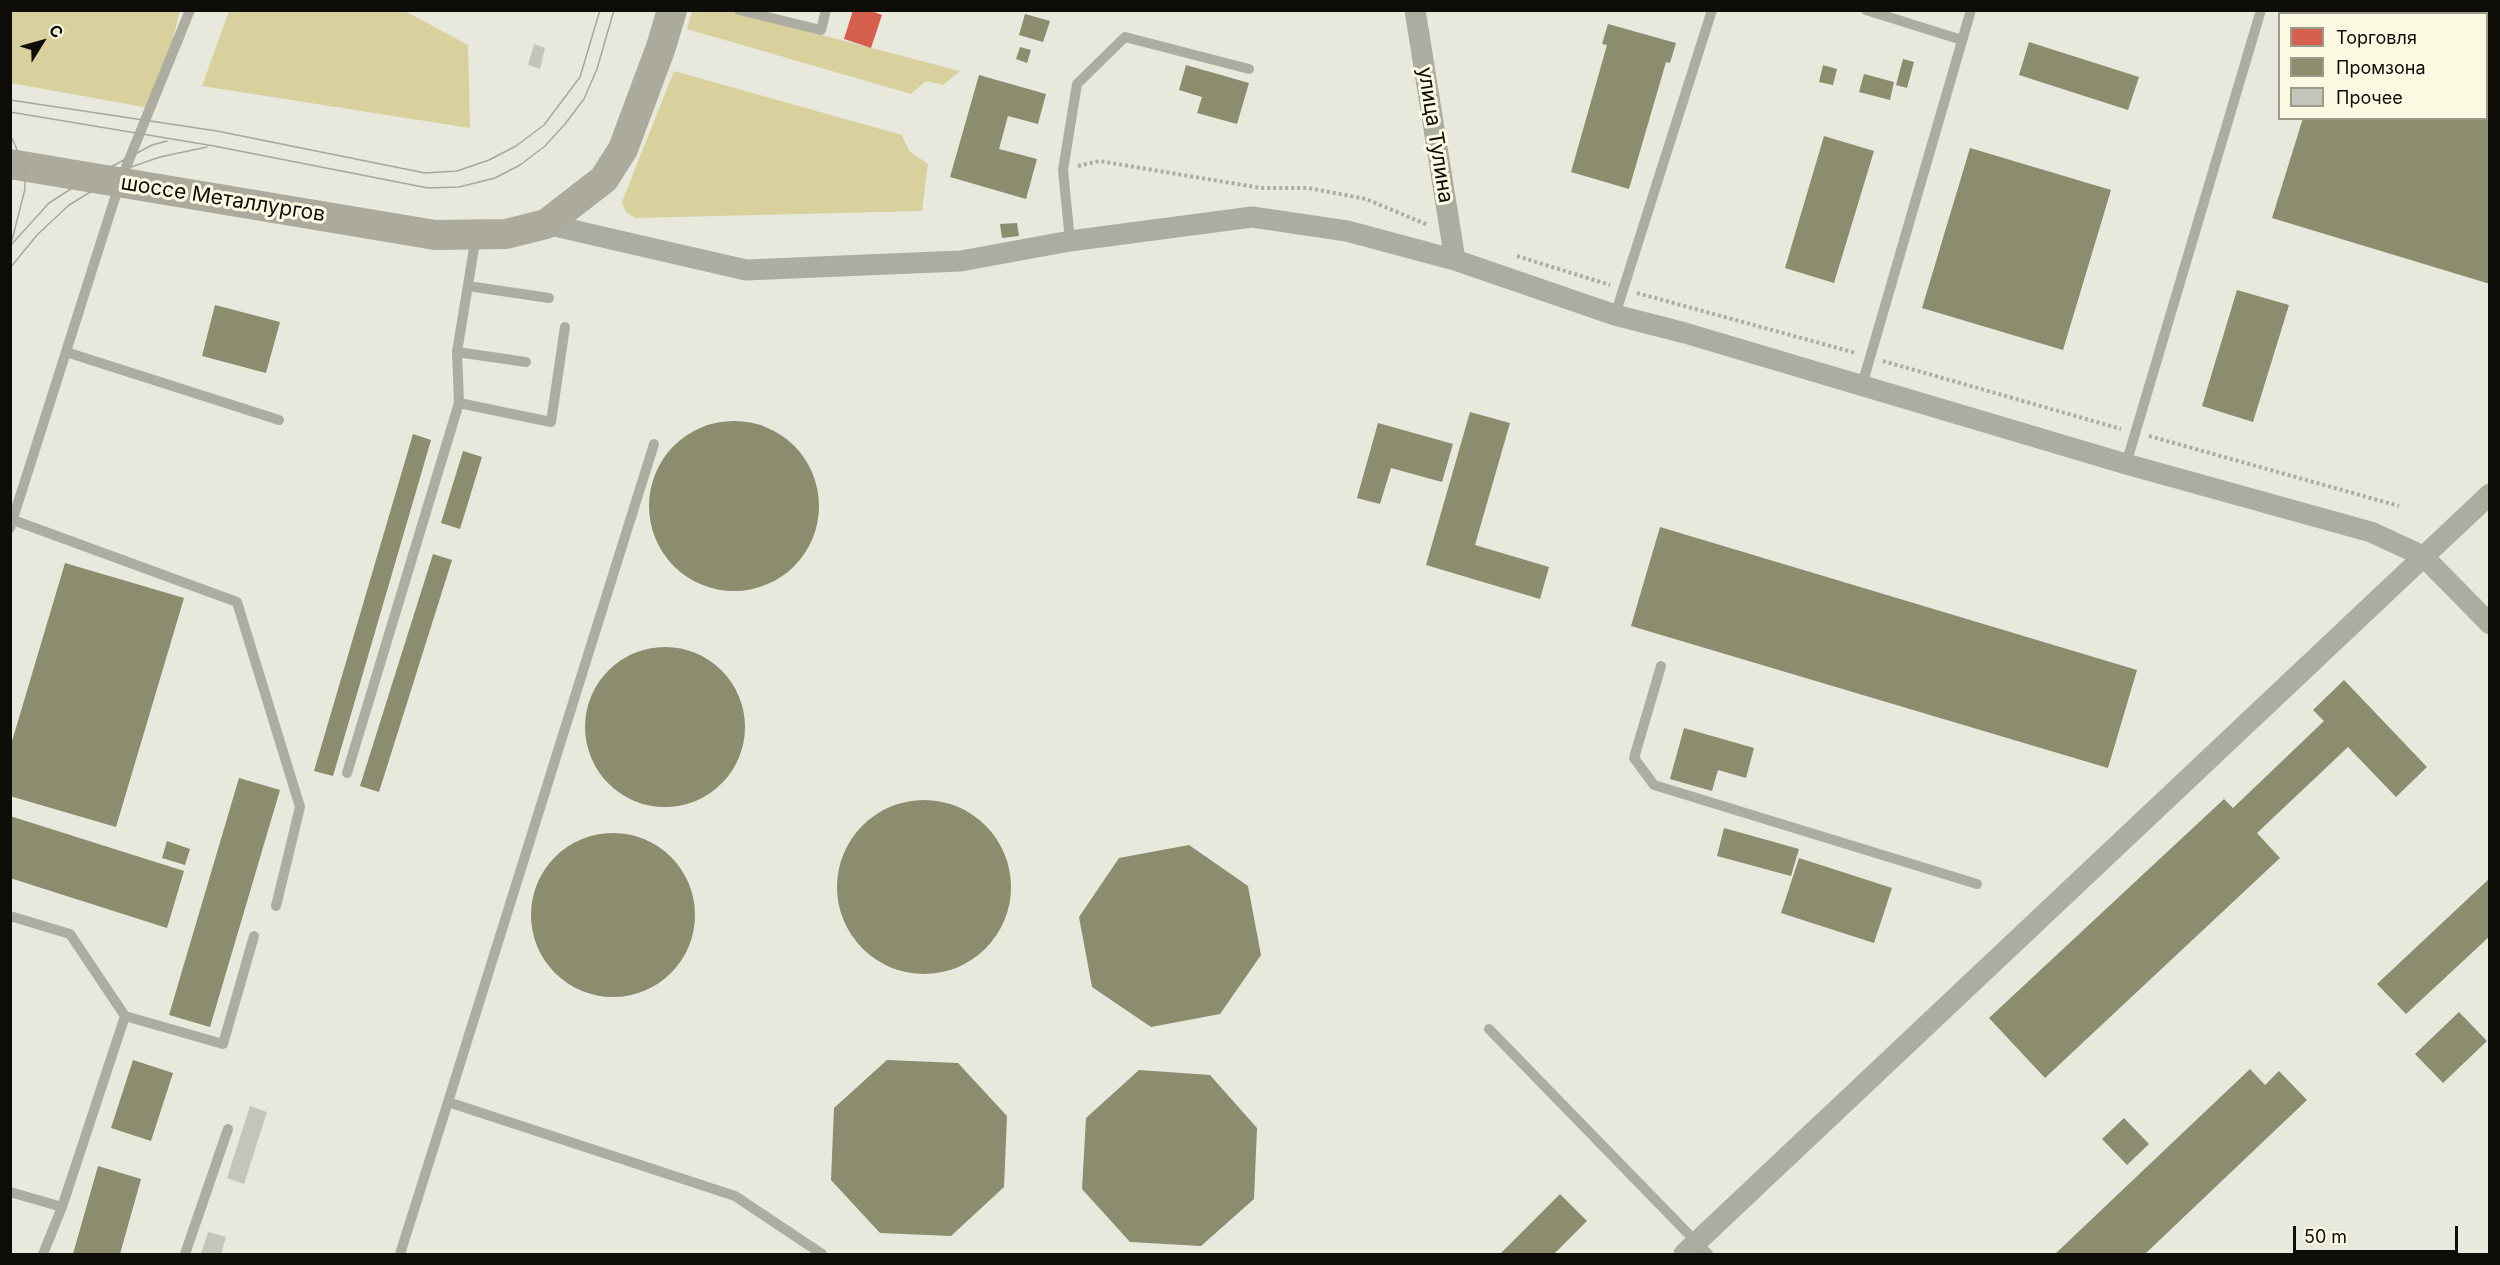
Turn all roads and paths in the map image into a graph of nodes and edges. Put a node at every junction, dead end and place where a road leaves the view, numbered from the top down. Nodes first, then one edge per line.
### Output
1 (190, 10) edge
2 (672, 10) edge
3 (739, 10) edge
4 (826, 10) edge
5 (1415, 10) edge
6 (1712, 10) edge
7 (1866, 10) edge
8 (1971, 10) edge
9 (2261, 10) edge
10 (1962, 40) junction
11 (1249, 69) dead end
12 (10, 164) edge
13 (1063, 170) junction
14 (120, 182) junction
15 (546, 224) junction
16 (1451, 234) junction
17 (476, 236) junction
18 (1070, 241) junction
19 (1513, 255) dead end
20 (1455, 260) junction
21 (468, 286) junction
22 (1624, 289) junction
23 (549, 298) dead end
24 (1615, 315) junction
25 (566, 327) dead end
26 (66, 352) junction
27 (457, 352) junction
28 (1870, 358) junction
29 (526, 362) dead end
30 (1862, 385) junction
31 (459, 403) junction
32 (279, 420) dead end
33 (2136, 433) junction
34 (654, 444) dead end
35 (2126, 464) junction
36 (2490, 494) edge
37 (2398, 507) dead end
38 (12, 524) edge
39 (2423, 556) junction
40 (2490, 624) edge
41 (1661, 666) dead end
42 (347, 773) dead end
43 (1977, 884) dead end
44 (276, 906) dead end
45 (10, 916) edge
46 (254, 936) dead end
47 (125, 1016) junction
48 (1490, 1029) dead end
49 (448, 1102) junction
50 (228, 1129) dead end
51 (10, 1192) edge
52 (62, 1207) junction
53 (1696, 1250) edge
54 (43, 1254) edge
55 (185, 1254) edge
56 (400, 1254) edge
57 (822, 1254) edge

1 - 14 lane
2 - 15 main road
3 - 4 lane
5 - 16 street, улица Тулина
6 - 22 lane
7 - 10 lane
8 - 10 lane
9 - 33 lane
10 - 28 lane
11 - 13 lane
12 - 14 main road, шоссе Металлургов
13 - 16 path
13 - 18 lane
14 - 17 main road, шоссе Металлургов
14 - 26 lane
15 - 17 main road, шоссе Металлургов
15 - 18 street
16 - 20 street, улица Тулина
17 - 21 lane
18 - 20 street
19 - 22 path
20 - 24 street
21 - 23 lane
21 - 27 lane
22 - 24 lane
22 - 28 path
24 - 30 street
25 - 31 lane
26 - 32 lane
26 - 38 lane
27 - 29 lane
27 - 31 lane
28 - 30 lane
28 - 33 path
30 - 35 street
31 - 42 lane
33 - 35 lane
33 - 37 path
34 - 49 lane
35 - 39 street
36 - 39 street
38 - 44 lane
39 - 40 street
39 - 53 street
41 - 43 lane
45 - 47 lane
46 - 47 lane
47 - 52 lane
48 - 53 lane
49 - 56 lane
49 - 57 lane
50 - 55 lane
51 - 52 lane
52 - 54 lane

